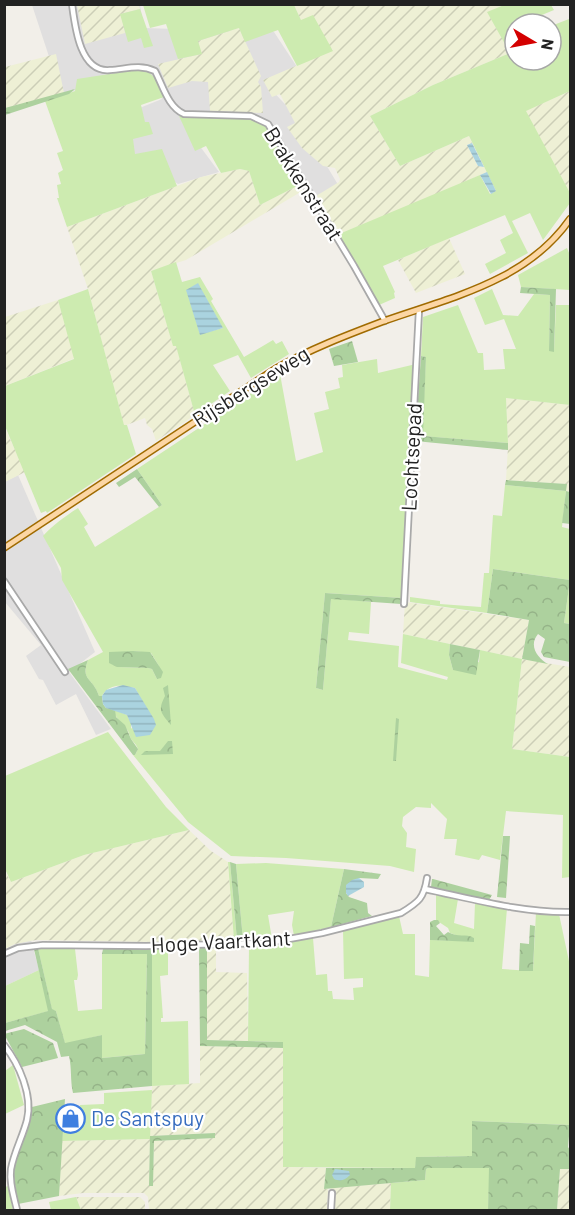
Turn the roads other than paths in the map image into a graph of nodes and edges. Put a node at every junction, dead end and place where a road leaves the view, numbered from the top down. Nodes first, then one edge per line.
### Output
1 (72, 4) edge
2 (570, 219) edge
3 (419, 310) junction
4 (385, 321) junction
5 (4, 548) edge
6 (4, 581) edge
7 (404, 604) dead end
8 (65, 672) dead end
9 (428, 878) dead end
10 (425, 889) junction
11 (570, 912) edge
12 (4, 954) edge
13 (4, 1045) edge
14 (332, 1192) dead end
15 (17, 1210) edge
16 (331, 1210) edge

1 - 4 street, Brakkenstraat
2 - 3 main road, Rijsbergseweg
3 - 4 main road, Rijsbergseweg
3 - 7 street, Lochtsepad
4 - 5 main road, Rijsbergseweg
6 - 8 street
9 - 10 street, Hoge Vaartkant
10 - 11 street
10 - 12 street, Hoge Vaartkant
13 - 15 street
14 - 16 street

